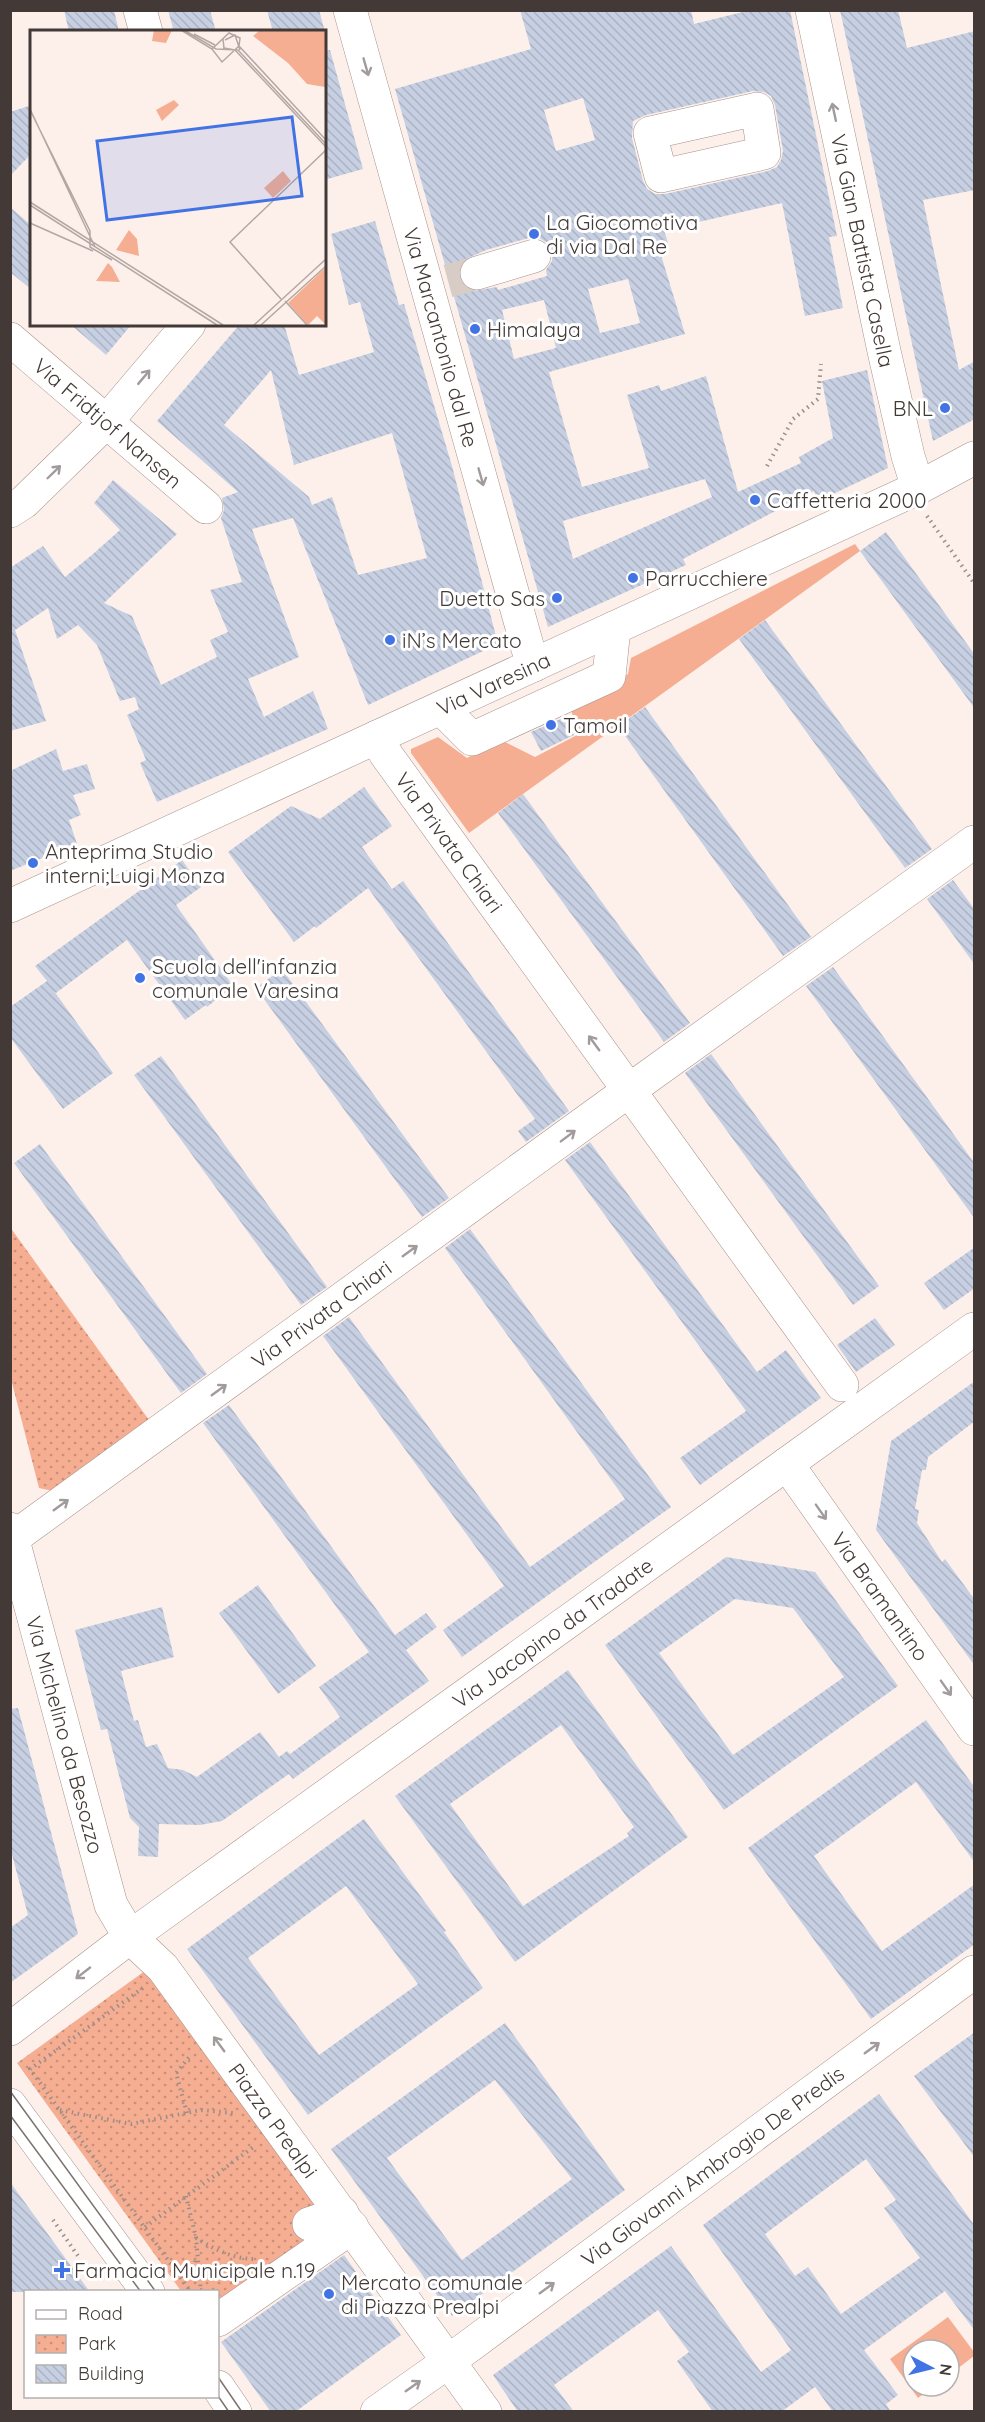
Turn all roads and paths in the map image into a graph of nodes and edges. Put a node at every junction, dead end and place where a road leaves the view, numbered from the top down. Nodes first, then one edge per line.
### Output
1 (140, 10) edge
2 (350, 10) edge
3 (812, 10) edge
4 (145, 30) edge
5 (534, 256) dead end
6 (451, 280) junction
7 (187, 326) edge
8 (10, 339) edge
9 (821, 364) dead end
10 (106, 422) junction
11 (975, 458) edge
12 (767, 466) dead end
13 (921, 499) junction
14 (206, 507) dead end
15 (10, 510) edge
16 (975, 583) edge
17 (614, 628) junction
18 (534, 664) junction
19 (441, 708) junction
20 (381, 745) junction
21 (975, 842) edge
22 (10, 906) edge
23 (628, 1090) junction
24 (975, 1329) edge
25 (842, 1385) dead end
26 (787, 1464) junction
27 (12, 1534) edge
28 (975, 1729) edge
29 (130, 1937) junction
30 (975, 1972) edge
31 (147, 1986) dead end
32 (10, 2029) edge
33 (196, 2049) dead end
34 (10, 2105) edge
35 (60, 2110) junction
36 (186, 2113) junction
37 (236, 2113) dead end
38 (252, 2137) dead end
39 (257, 2144) junction
40 (264, 2154) dead end
41 (186, 2196) junction
42 (53, 2220) dead end
43 (347, 2220) junction
44 (309, 2224) dead end
45 (145, 2227) junction
46 (196, 2238) junction
47 (197, 2254) junction
48 (78, 2256) dead end
49 (253, 2266) dead end
50 (176, 2271) junction
51 (147, 2290) edge
52 (190, 2290) edge
53 (201, 2290) edge
54 (219, 2319) edge
55 (449, 2361) junction
56 (219, 2388) edge
57 (235, 2412) edge
58 (376, 2412) edge
59 (485, 2412) edge

1 - 4 street
2 -> 6 street, Via Marcantonio dal Re
13 -> 3 street, Via Gian Battista Casella
5 - 6 street
6 -> 18 street, Via Marcantonio dal Re
10 -> 7 street
8 - 10 street, Via Fridtjof Nansen
9 - 12 path
10 - 14 street, Via Fridtjof Nansen
15 -> 10 street
11 - 13 street, Via Varesina
13 - 16 path
13 - 17 street, Via Varesina
17 - 18 street, Via Varesina
17 - 19 street
18 - 19 street, Via Varesina
19 - 20 street, Via Varesina
20 - 22 street, Via Varesina
23 -> 20 street, Via Privata Chiari
21 - 23 street, Via Privata Chiari
23 - 25 street, Via Privata Chiari
27 -> 23 street, Via Privata Chiari
24 - 26 street, Via Jacopino da Tradate
26 -> 28 street, Via Bramantino
26 - 29 street, Via Jacopino da Tradate
27 - 29 street, Via Michelino da Besozzo
29 -> 32 street
43 -> 29 street, Piazza Prealpi
55 -> 30 street, Via Giovanni Ambrogio De Predis
31 - 35 path
33 - 36 path
34 - 51 street
35 - 36 path
35 - 45 path
36 - 37 path
38 - 39 path
39 - 40 path
39 - 41 path
41 - 45 path
41 - 46 path
42 - 48 path
43 - 44 street
43 - 54 street
43 - 55 street, Piazza Prealpi
45 - 50 path
46 - 47 path
46 - 49 path
47 - 50 path
47 - 53 path
50 - 52 path
58 -> 55 street
55 - 59 street, Piazza Prealpi
56 - 57 street

